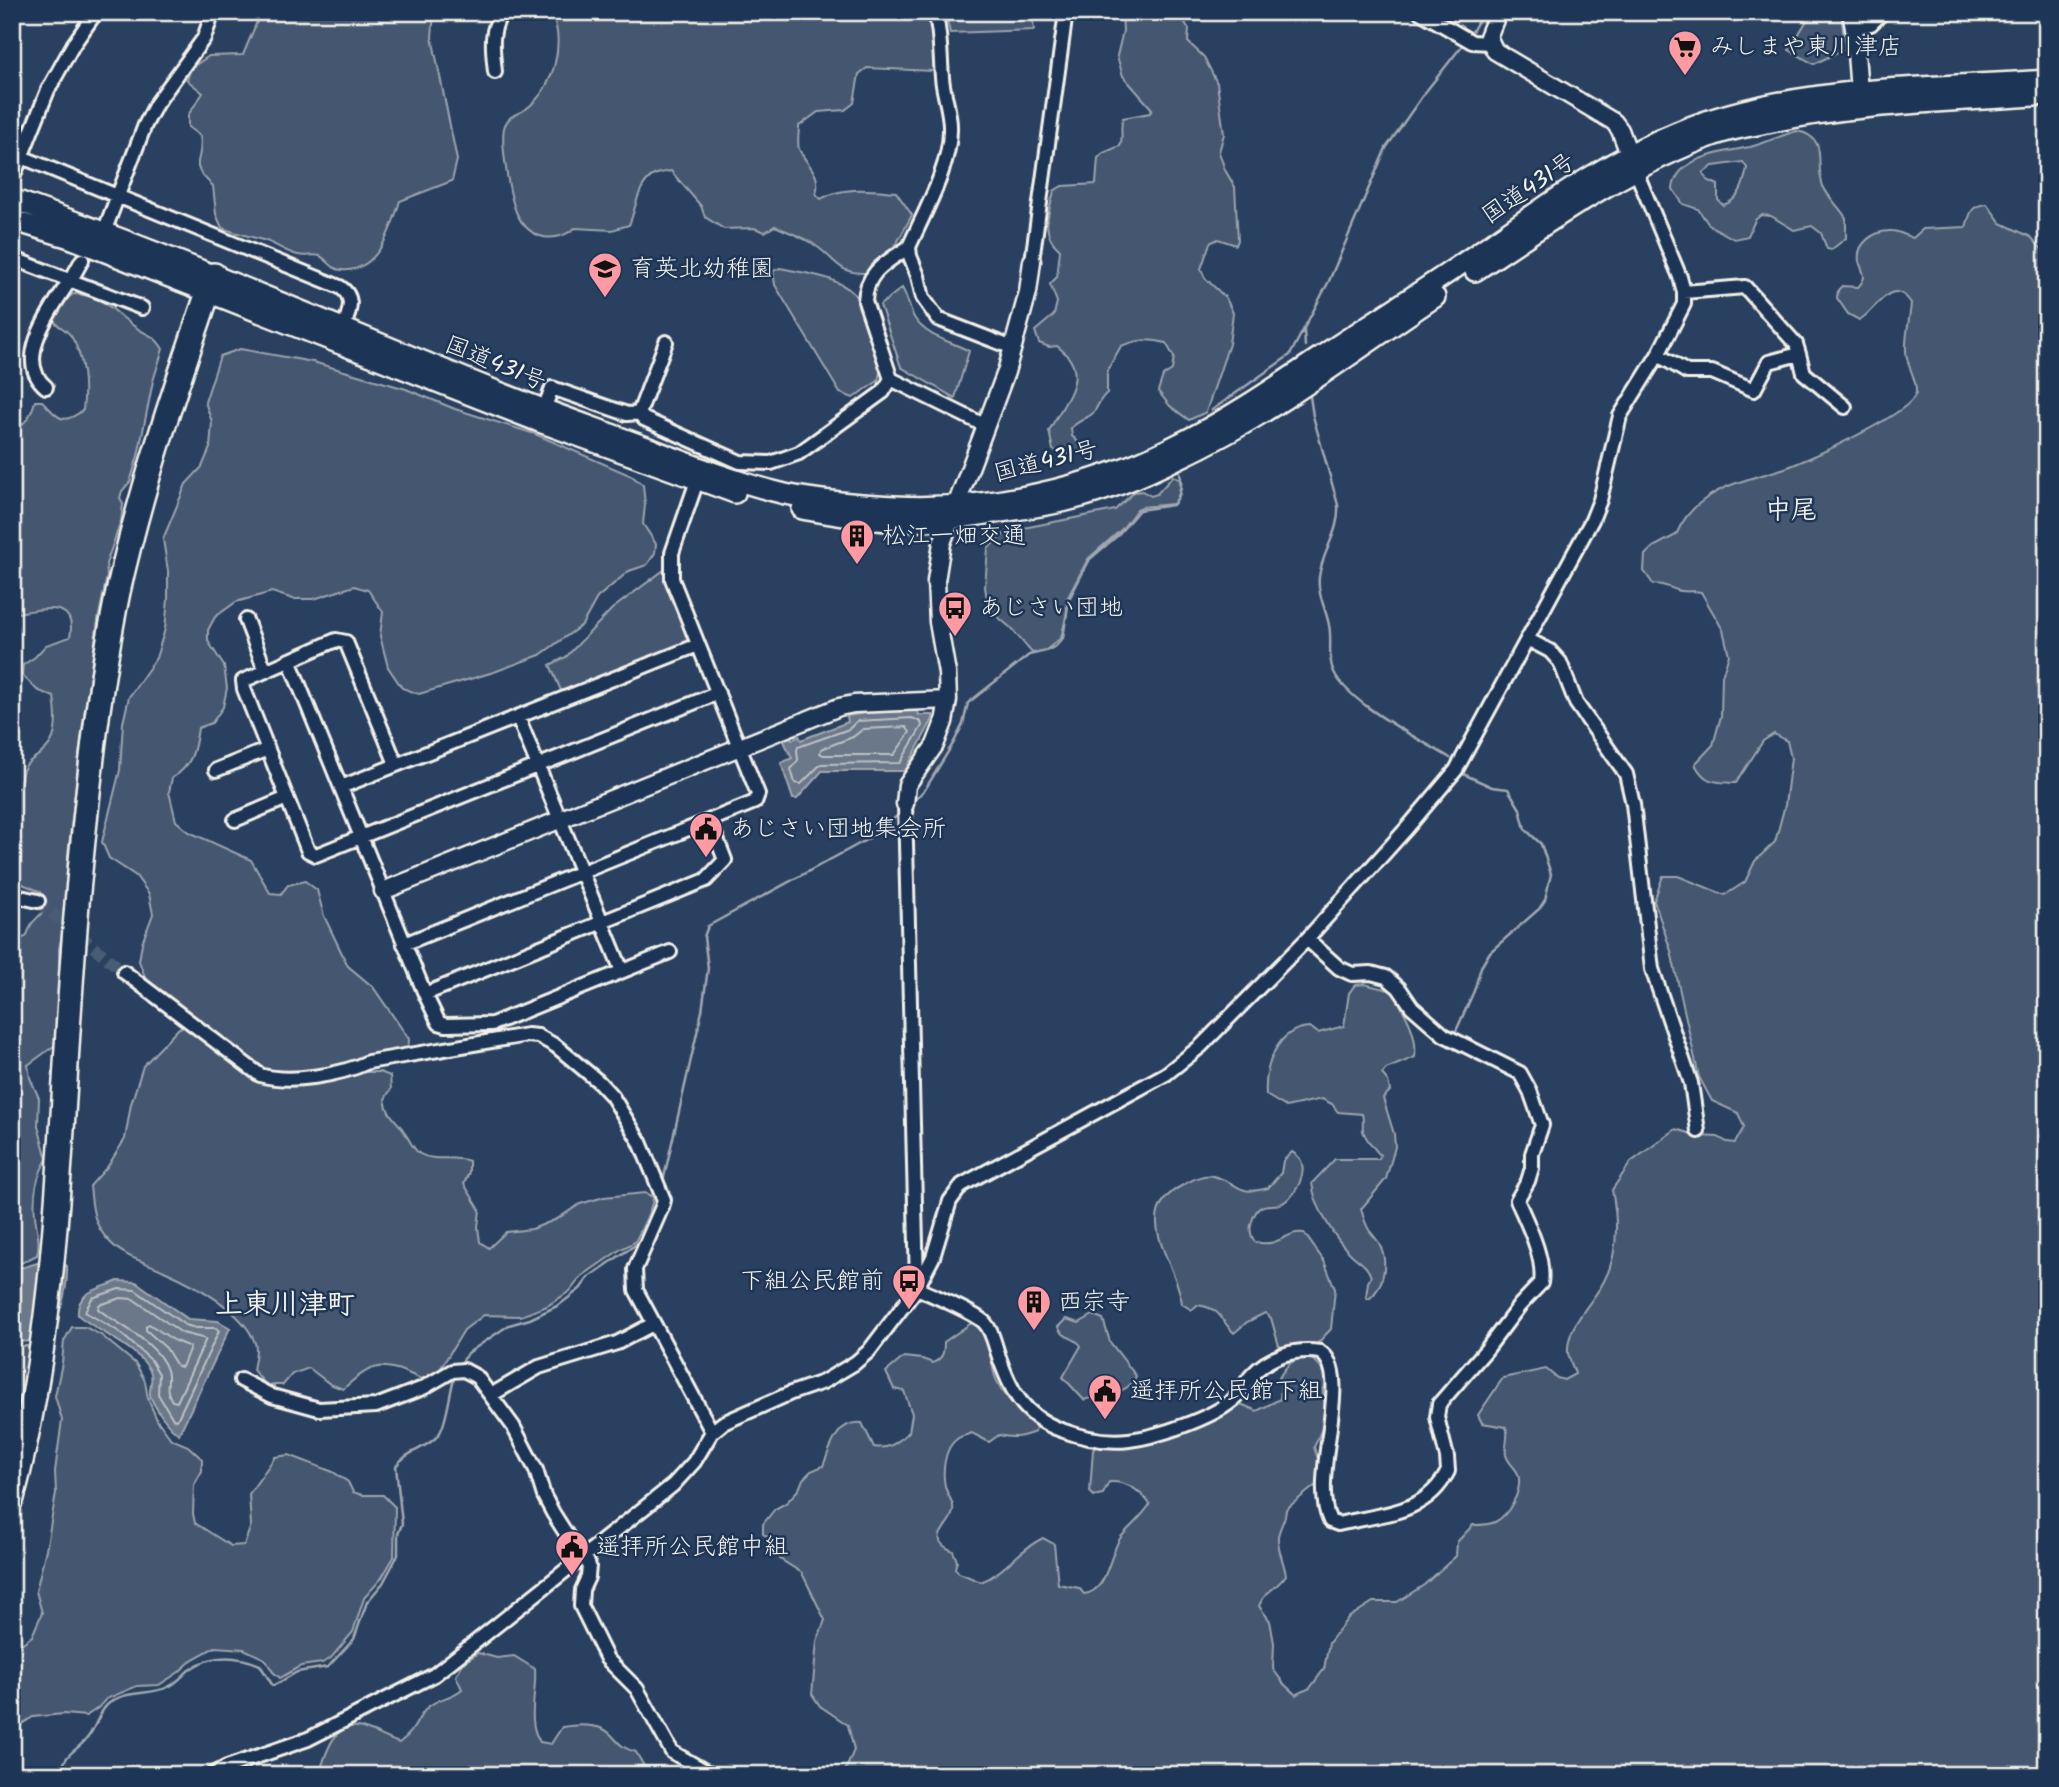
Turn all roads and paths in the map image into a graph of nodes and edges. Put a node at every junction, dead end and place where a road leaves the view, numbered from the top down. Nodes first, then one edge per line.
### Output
1 (96, 12) edge
2 (213, 12) edge
3 (502, 12) edge
4 (935, 12) edge
5 (1066, 12) edge
6 (1420, 12) edge
7 (1498, 12) edge
8 (1883, 12) edge
9 (1853, 20) edge
10 (1490, 43) junction
11 (495, 72) dead end
12 (2047, 80) edge
13 (2047, 95) edge
14 (1860, 100) junction
15 (17, 155) edge
16 (1633, 162) junction
17 (12, 180) edge
18 (120, 195) junction
19 (12, 198) edge
20 (12, 220) edge
21 (107, 224) dead end
22 (909, 247) junction
23 (12, 258) edge
24 (82, 260) dead end
25 (1032, 261) joint
26 (211, 283) junction
27 (1684, 292) junction
28 (142, 308) dead end
29 (343, 330) junction
30 (666, 342) dead end
31 (1013, 348) junction
32 (1799, 354) junction
33 (1658, 355) junction
34 (891, 379) junction
35 (46, 387) dead end
36 (1845, 407) dead end
37 (544, 409) junction
38 (639, 413) junction
39 (986, 426) junction
40 (697, 481) junction
41 (954, 512) junction
42 (246, 620) dead end
43 (1527, 639) junction
44 (698, 645) junction
45 (289, 660) junction
46 (265, 670) junction
47 (718, 693) junction
48 (948, 700) junction
49 (518, 717) junction
50 (740, 747) junction
51 (268, 749) junction
52 (397, 764) junction
53 (537, 764) junction
54 (216, 770) dead end
55 (341, 788) junction
56 (287, 798) junction
57 (905, 810) joint
58 (560, 819) junction
59 (235, 820) dead end
60 (710, 821) junction
61 (361, 837) junction
62 (582, 873) junction
63 (383, 891) junction
64 (12, 895) edge
65 (38, 901) tunnel mouth
66 (602, 922) junction
67 (1307, 939) junction
68 (404, 944) junction
69 (670, 952) dead end
70 (622, 971) junction
71 (124, 972) tunnel mouth
72 (425, 994) junction
73 (1698, 1131) dead end
74 (917, 1288) junction
75 (653, 1324) junction
76 (241, 1380) dead end
77 (491, 1395) junction
78 (712, 1432) junction
79 (12, 1498) edge
80 (584, 1556) junction
81 (212, 1775) edge
82 (712, 1775) edge

1 - 15 street
2 - 18 street
3 - 11 street
4 - 22 street
5 - 25 street
6 - 10 street
7 - 10 street
8 - 9 street
9 - 14 street
10 - 16 street
12 - 14 highway, 国道431号
13 - 14 highway, 国道431号
14 - 16 highway, 国道431号
15 - 17 street
15 - 18 street
16 - 27 street
16 - 41 highway, 国道431号
18 - 21 street
18 - 29 street
19 - 26 highway, 国道431号
20 - 26 highway, 国道431号
22 - 31 street
22 - 34 street
23 - 28 street
24 - 35 street
25 - 31 street
26 - 29 highway, 国道431号
26 - 40 highway, 国道431号
26 - 79 highway
27 - 32 street
27 - 33 street
29 - 37 highway, 国道431号
30 - 38 street
31 - 39 street
32 - 33 street
32 - 36 street
33 - 43 street
34 - 38 street
34 - 39 street
37 - 38 street
37 - 41 highway, 国道431号
39 - 41 street
40 - 41 highway, 国道431号
40 - 44 street
41 - 48 street
42 - 46 street
43 - 67 street
43 - 73 street
44 - 47 street
44 - 49 street
45 - 46 street
45 - 52 street
45 - 55 street
46 - 51 street
47 - 50 street
47 - 53 street
48 - 50 street
48 - 57 street
49 - 52 street
49 - 53 street
50 - 58 street
50 - 60 street
51 - 54 street
51 - 56 street
52 - 55 street
53 - 58 street
53 - 61 street
55 - 61 street
56 - 59 street
56 - 61 street
57 - 74 street
58 - 62 street
58 - 63 street
60 - 62 street
60 - 66 street
61 - 63 street
62 - 66 street
62 - 68 street
63 - 68 street
64 - 65 street
66 - 70 street
66 - 72 street
67 - 74 street
67 - 74 street
68 - 72 street
69 - 70 street
70 - 72 street
71 - 75 street
74 - 78 street
75 - 77 street
75 - 78 street
76 - 77 street
77 - 80 street
78 - 80 street
80 - 81 street
80 - 82 street

